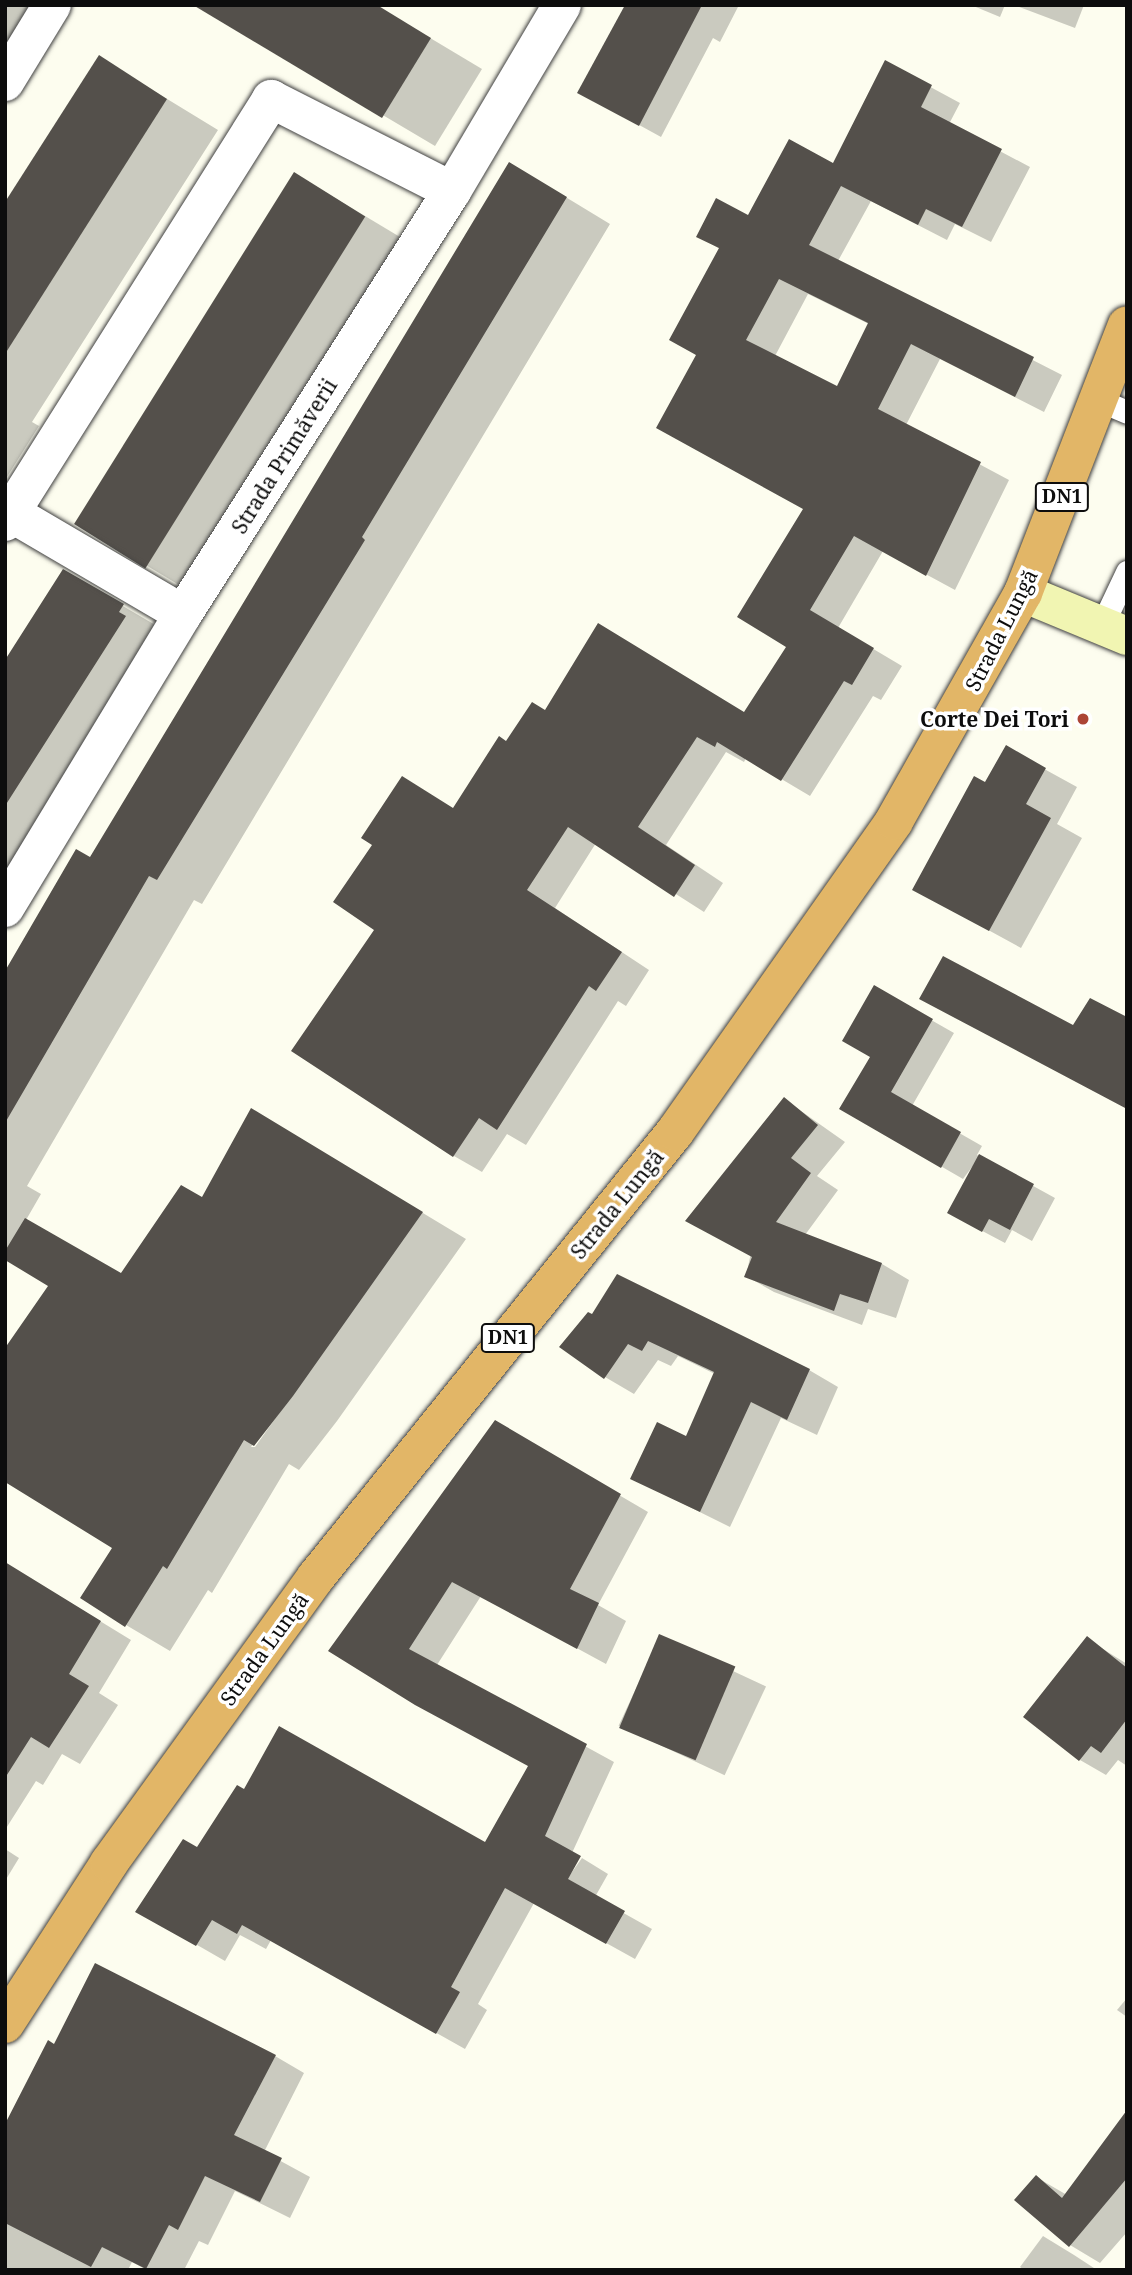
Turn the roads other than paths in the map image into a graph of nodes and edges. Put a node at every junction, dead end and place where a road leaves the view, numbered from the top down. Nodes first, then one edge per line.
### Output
1 (52, 5) edge
2 (562, 5) edge
3 (5, 82) edge
4 (452, 191) junction
5 (1127, 325) edge
6 (1113, 406) edge
7 (8, 517) edge
8 (1127, 572) edge
9 (1023, 593) junction
10 (183, 614) junction
11 (1114, 631) edge
12 (5, 908) edge
13 (5, 2024) edge

1 - 3 street
2 - 4 street, Strada Primăverii
4 - 7 street
4 - 10 street, Strada Primăverii
5 - 6 highway, Strada Lungă / DN1
6 - 9 highway, Strada Lungă / DN1
7 - 10 street
8 - 11 lane
9 - 11 main road
9 - 13 highway, Strada Lungă / DN1
10 - 12 street, Strada Primăverii

